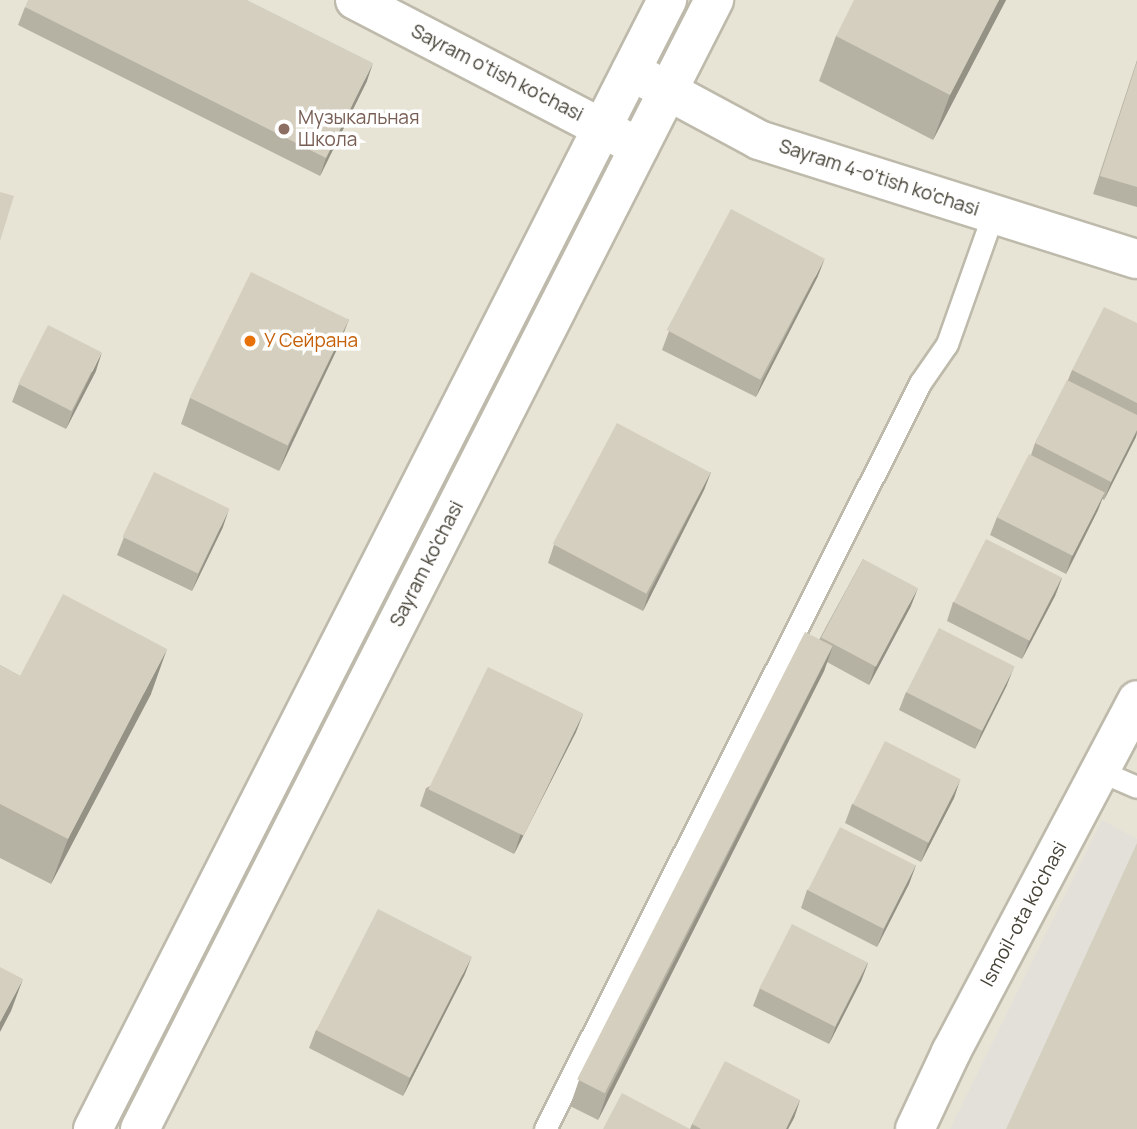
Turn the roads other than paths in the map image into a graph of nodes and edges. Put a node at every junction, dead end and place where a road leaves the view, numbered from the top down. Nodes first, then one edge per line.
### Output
1 (355, 0) edge
2 (667, 0) edge
3 (714, 0) edge
4 (631, 71) junction
5 (668, 90) junction
6 (602, 127) junction
7 (639, 147) junction
8 (993, 214) junction
9 (1137, 259) edge
10 (1137, 700) edge
11 (1100, 771) junction
12 (1137, 787) edge
13 (93, 1129) edge
14 (140, 1129) edge
15 (545, 1129) edge
16 (915, 1129) edge

1 - 6 street, Sayram o'tish ko'chasi
2 - 4 street
3 - 5 street, Sayram ko'chasi
4 - 5 street, Sayram 4-o'tish ko'chasi
4 - 6 street
5 - 7 street, Sayram ko'chasi
5 - 8 street, Sayram 4-o'tish ko'chasi
6 - 7 street, Sayram o'tish ko'chasi
6 - 13 street
7 - 14 street, Sayram ko'chasi
8 - 9 street, Sayram 4-o'tish ko'chasi
8 - 15 lane
10 - 11 street, Ismoil-ota ko'chasi
11 - 12 lane
11 - 16 street, Ismoil-ota ko'chasi

